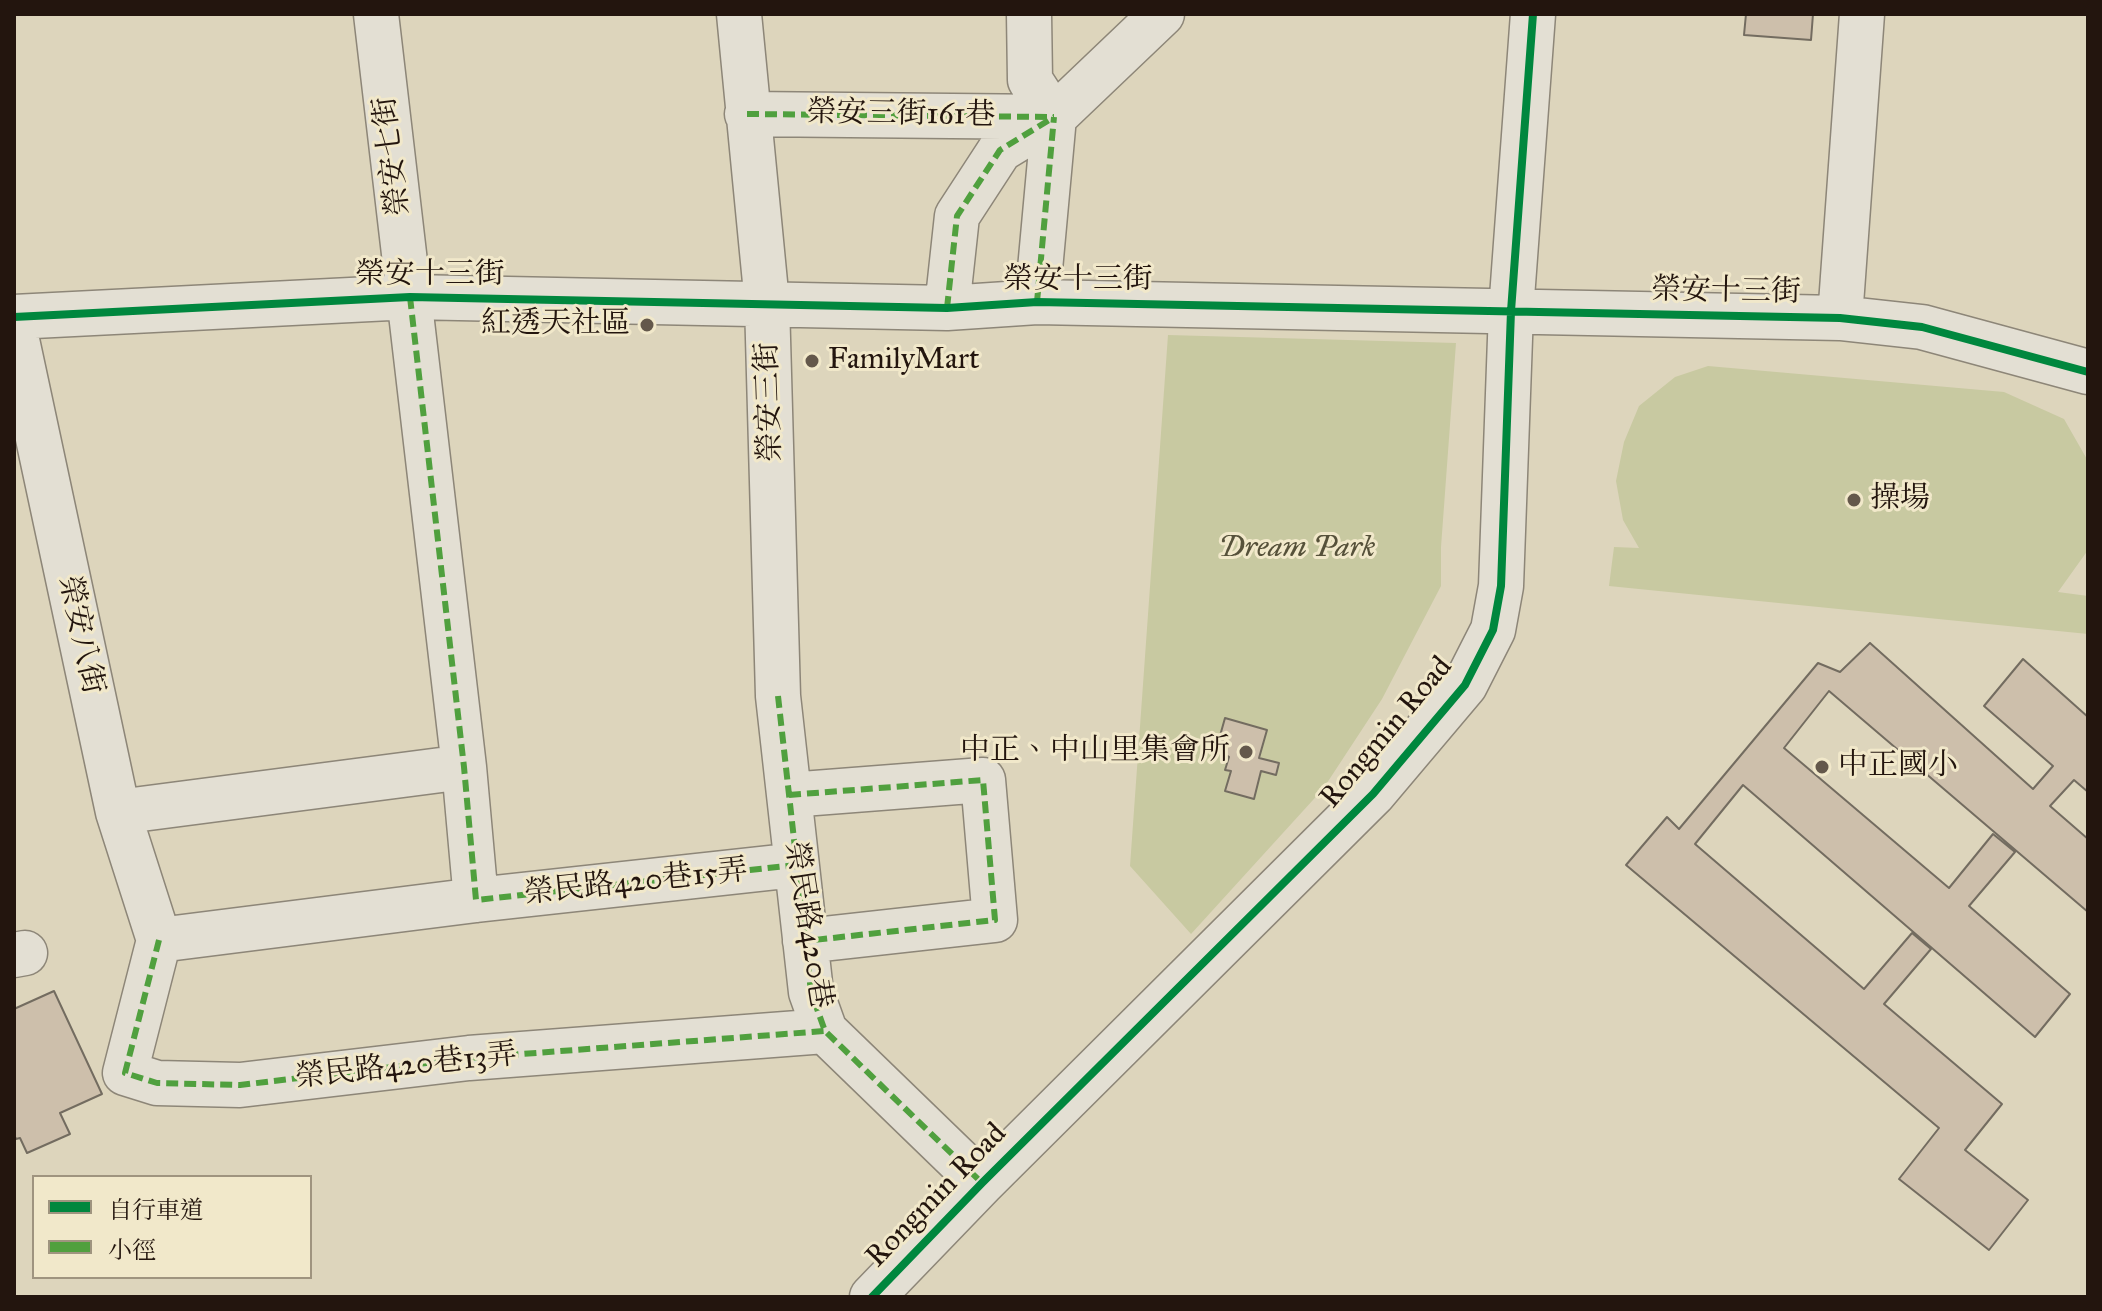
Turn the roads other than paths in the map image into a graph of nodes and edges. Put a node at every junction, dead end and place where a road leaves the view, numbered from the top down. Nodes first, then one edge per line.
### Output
1 (376, 14) edge
2 (739, 14) edge
3 (1029, 14) edge
4 (1162, 14) edge
5 (1533, 14) edge
6 (1862, 14) edge
7 (747, 114) junction
8 (1054, 117) junction
9 (410, 297) junction
10 (1037, 302) junction
11 (767, 303) junction
12 (947, 308) junction
13 (1511, 311) junction
14 (14, 317) edge
15 (1840, 318) junction
16 (14, 326) edge
17 (2088, 372) edge
18 (778, 696) joint
19 (464, 767) junction
20 (789, 795) junction
21 (118, 812) junction
22 (796, 865) junction
23 (476, 900) junction
24 (159, 940) junction
25 (805, 941) junction
26 (825, 1031) junction
27 (982, 1183) junction
28 (872, 1297) edge

1 - 9 street, 榮安七街
2 - 7 street, 榮安三街
3 - 8 street
4 - 8 street
5 - 13 street, Rongmin Road
6 - 15 street
7 - 8 street, 榮安三街161巷
7 - 11 street, 榮安三街
8 - 10 street
8 - 12 street
9 - 11 street, 榮安十三街
9 - 14 street, 榮安十三街
9 - 19 street, 榮安七街
10 - 12 street, 榮安十三街
10 - 13 street, 榮安十三街
11 - 12 street, 榮安十三街
11 - 18 street, 榮安三街
13 - 15 street, 榮安十三街
13 - 27 street, Rongmin Road
15 - 17 street, 榮安十三街
16 - 21 street, 榮安八街
18 - 20 street, 榮民路420巷
19 - 21 street
19 - 23 street, 榮安七街
20 - 22 street, 榮民路420巷
20 - 25 street
21 - 24 street, 榮安八街
22 - 23 street, 榮民路420巷15弄
22 - 25 street, 榮民路420巷
23 - 24 street, 榮民路420巷15弄
24 - 26 street, 榮民路420巷13弄
25 - 26 street, 榮民路420巷
26 - 27 street, 榮民路420巷
27 - 28 street, Rongmin Road

